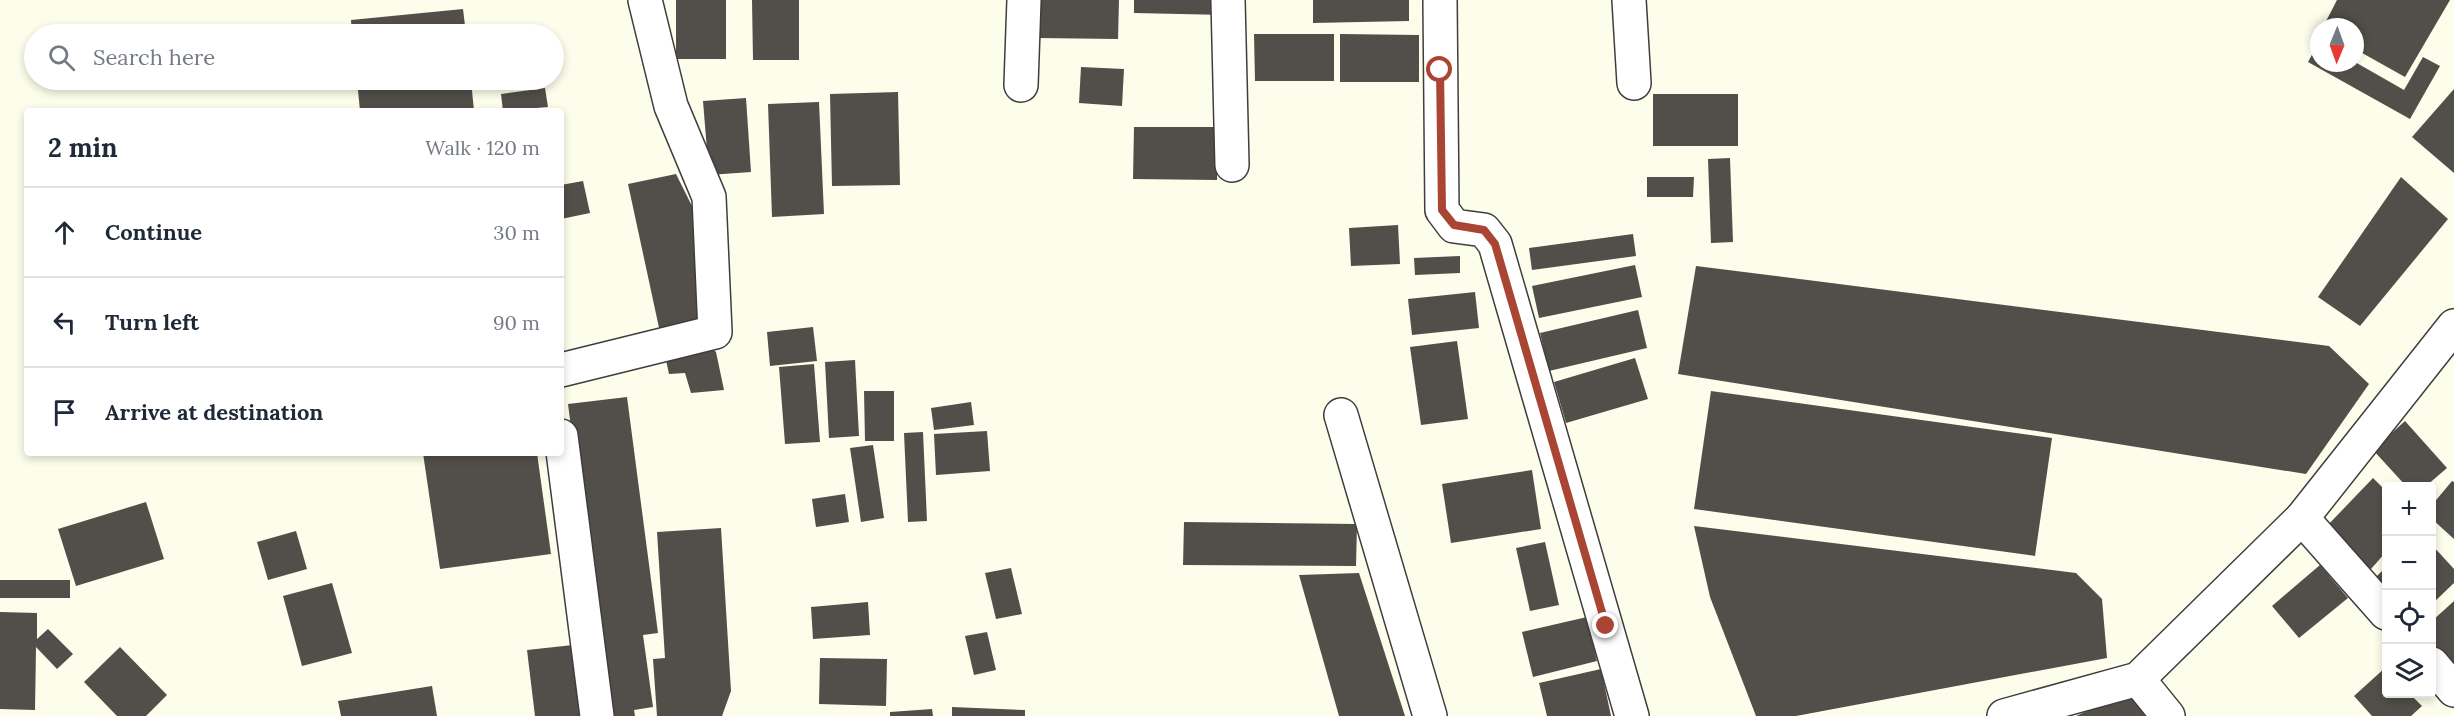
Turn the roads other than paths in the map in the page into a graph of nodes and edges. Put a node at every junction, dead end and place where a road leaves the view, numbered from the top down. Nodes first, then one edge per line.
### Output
1 (645, 0) edge
2 (1024, 0) edge
3 (1228, 0) edge
4 (1440, 0) edge
5 (1629, 0) edge
6 (1634, 83) dead end
7 (1021, 85) dead end
8 (1232, 165) dead end
9 (2454, 326) edge
10 (564, 369) edge
11 (1341, 415) dead end
12 (564, 456) edge
13 (2302, 518) junction
14 (2382, 608) edge
15 (2436, 669) edge
16 (2138, 679) junction
17 (2454, 690) edge
18 (597, 716) edge
19 (1430, 716) edge
20 (1632, 716) edge
21 (2004, 716) edge
22 (2168, 716) edge

1 - 10 street
2 - 7 street
3 - 8 street
4 - 20 street
5 - 6 street
9 - 13 street
11 - 19 street
12 - 18 street
13 - 14 street
13 - 16 street
15 - 17 street
16 - 21 street
16 - 22 street

